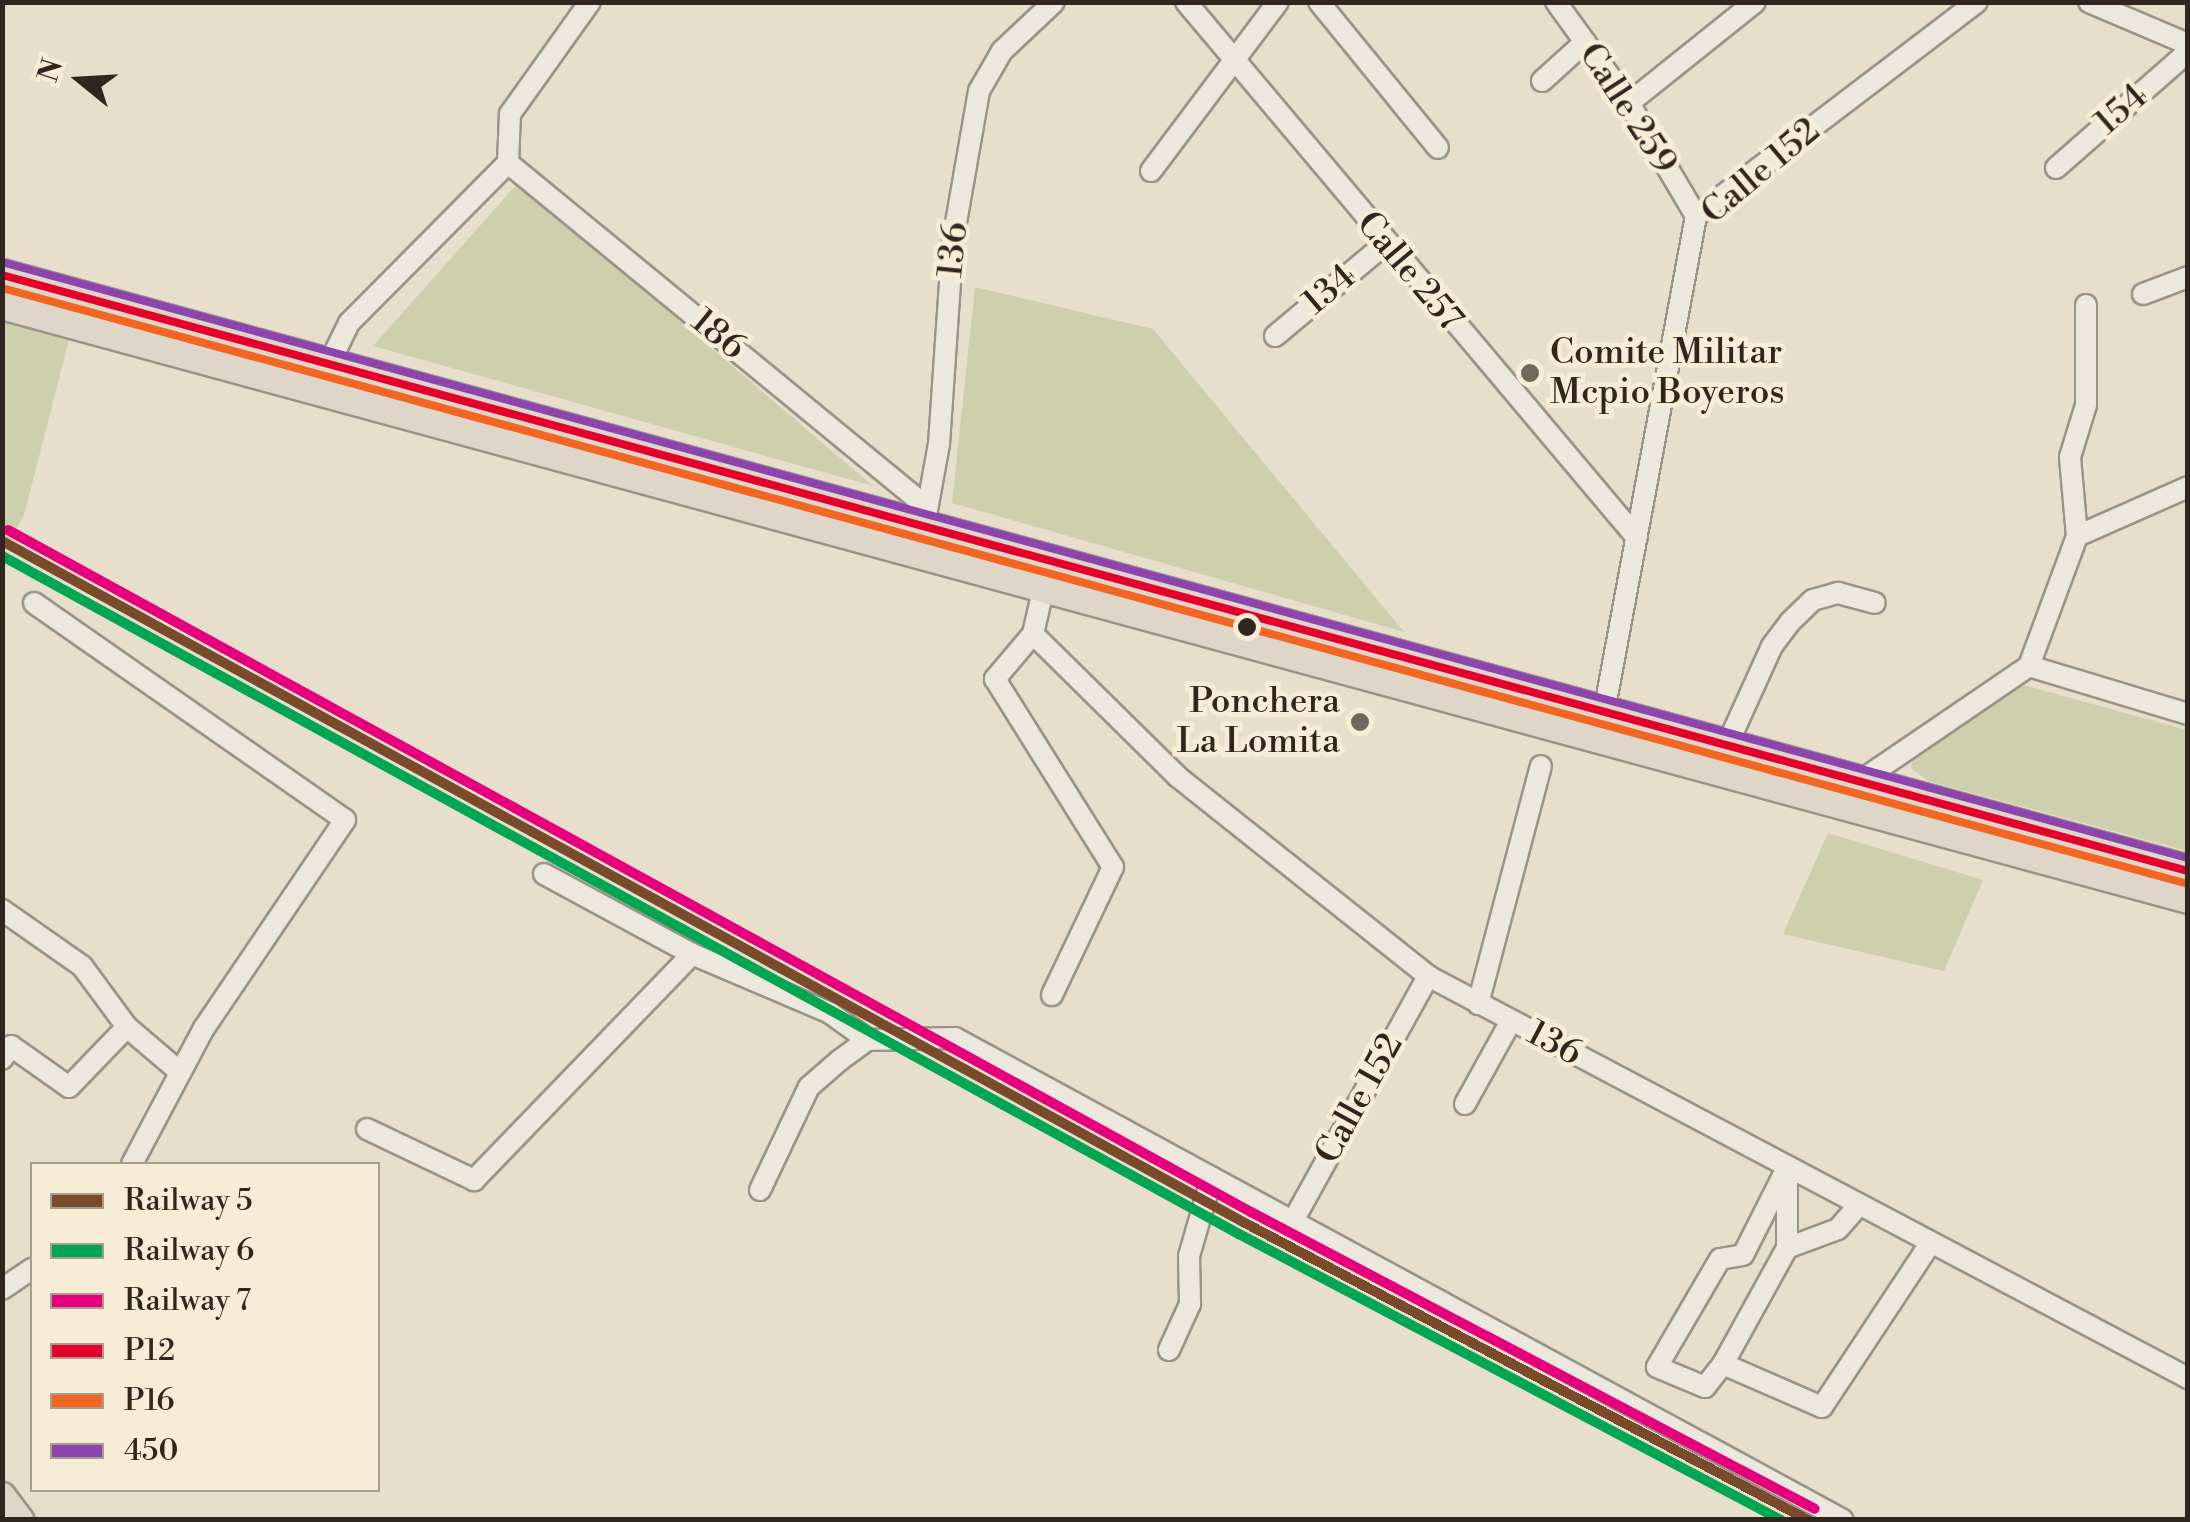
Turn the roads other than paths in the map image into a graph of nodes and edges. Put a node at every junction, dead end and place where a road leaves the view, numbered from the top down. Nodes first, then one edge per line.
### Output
1 (590, 2) edge
2 (1054, 2) edge
3 (1186, 2) edge
4 (1278, 2) edge
5 (1319, 2) edge
6 (1556, 2) edge
7 (1755, 2) edge
8 (1976, 2) edge
9 (2089, 2) edge
10 (1585, 42) junction
11 (2188, 44) edge
12 (2188, 52) edge
13 (1232, 61) junction
14 (1542, 81) dead end
15 (1629, 103) junction
16 (1438, 148) dead end
17 (508, 163) junction
18 (2056, 168) dead end
19 (1150, 171) dead end
20 (1696, 216) junction
21 (1385, 244) junction
22 (2, 275) edge
23 (2188, 277) edge
24 (2143, 294) dead end
25 (2, 304) edge
26 (2086, 306) dead end
27 (1275, 336) dead end
28 (329, 364) junction
29 (2188, 487) edge
30 (925, 517) junction
31 (2076, 536) junction
32 (1636, 538) junction
33 (1044, 586) junction
34 (34, 602) dead end
35 (1875, 603) dead end
36 (1033, 634) junction
37 (2029, 666) junction
38 (1605, 707) junction
39 (2188, 714) edge
40 (1728, 743) junction
41 (1541, 766) dead end
42 (1862, 780) junction
43 (2188, 871) edge
44 (544, 874) dead end
45 (2188, 898) edge
46 (2, 910) edge
47 (692, 954) junction
48 (1428, 976) junction
49 (1052, 996) dead end
50 (1478, 1004) junction
51 (1511, 1021) junction
52 (127, 1027) junction
53 (868, 1040) junction
54 (2, 1058) edge
55 (180, 1072) junction
56 (1465, 1104) dead end
57 (367, 1128) dead end
58 (133, 1162) edge
59 (1787, 1168) junction
60 (1212, 1177) junction
61 (760, 1190) dead end
62 (1858, 1206) junction
63 (1292, 1221) junction
64 (1930, 1244) junction
65 (1788, 1248) junction
66 (30, 1270) edge
67 (2, 1289) edge
68 (1169, 1350) dead end
69 (1723, 1364) junction
70 (2188, 1378) edge
71 (2, 1496) edge
72 (21, 1520) edge
73 (1843, 1520) edge

1 - 17 street
2 - 30 street, 136
3 - 13 street, Calle 257
4 - 13 street
5 - 16 street
6 - 10 street, Calle 259
7 - 15 street
8 - 20 street, Calle 152
9 - 11 street
10 - 14 street
10 - 15 street, Calle 259
12 - 18 street, 154
13 - 19 street
13 - 21 street, Calle 257
15 - 20 street, Calle 259
17 - 28 street
17 - 30 street, 186
20 - 32 street, Calle 152
21 - 27 street, 134
21 - 32 street, Calle 257
22 - 28 highway
23 - 24 street
25 - 33 highway
26 - 31 street
28 - 30 highway
29 - 31 street
30 - 38 highway
31 - 37 street
32 - 38 street, Calle 152
33 - 36 street
33 - 45 highway
34 - 55 street
35 - 40 street
36 - 48 street, 136
36 - 49 street
37 - 39 street
37 - 42 street
38 - 40 highway
40 - 42 highway
41 - 50 street
42 - 43 highway
44 - 47 street
46 - 52 street
47 - 53 street
47 - 57 street
48 - 50 street, 136
48 - 63 street, Calle 152
50 - 51 street, 136
51 - 56 street
51 - 59 street, 136
52 - 54 street
52 - 55 street
53 - 60 street
53 - 61 street
55 - 58 street
59 - 62 street, 136
59 - 65 street
59 - 69 street
60 - 63 street
60 - 68 street
62 - 64 street, 136
62 - 65 street
63 - 73 street
64 - 69 street
64 - 70 street, 136
65 - 69 street
66 - 67 street
71 - 72 main road

